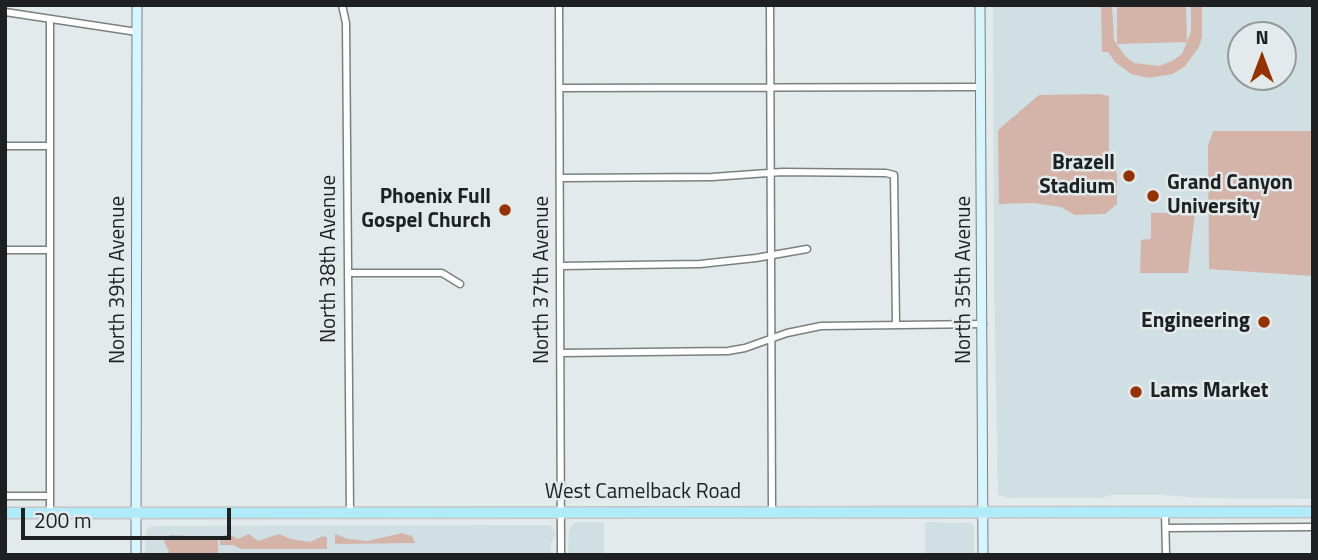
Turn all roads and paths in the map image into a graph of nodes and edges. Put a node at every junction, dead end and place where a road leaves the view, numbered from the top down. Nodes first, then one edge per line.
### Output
1 (137, 5) edge
2 (342, 5) edge
3 (559, 5) edge
4 (770, 5) edge
5 (980, 5) edge
6 (5, 12) edge
7 (50, 19) junction
8 (137, 32) junction
9 (560, 88) junction
10 (771, 88) junction
11 (980, 88) junction
12 (5, 146) edge
13 (50, 146) junction
14 (771, 173) junction
15 (560, 178) junction
16 (807, 249) dead end
17 (5, 250) edge
18 (50, 250) junction
19 (771, 256) junction
20 (560, 266) junction
21 (348, 273) junction
22 (460, 284) dead end
23 (896, 324) junction
24 (983, 324) junction
25 (772, 340) junction
26 (561, 353) junction
27 (5, 496) edge
28 (50, 496) junction
29 (561, 512) junction
30 (772, 512) junction
31 (983, 512) junction
32 (1165, 512) junction
33 (1282, 512) junction
34 (1313, 512) edge
35 (5, 513) edge
36 (50, 513) junction
37 (349, 513) junction
38 (136, 514) junction
39 (1282, 527) junction
40 (1313, 527) edge
41 (1166, 528) junction
42 (136, 555) edge
43 (561, 555) edge
44 (983, 555) edge
45 (1166, 555) edge

1 - 8 main road, North 39th Avenue
2 - 21 street, North 38th Avenue
3 - 9 street, North 37th Avenue
4 - 10 street
5 - 11 main road, North 35th Avenue
6 - 7 street
7 - 8 street
7 - 13 street
8 - 38 main road, North 39th Avenue
9 - 10 street
9 - 15 street, North 37th Avenue
10 - 11 street
10 - 14 street
11 - 24 main road, North 35th Avenue
12 - 13 street
13 - 18 street
14 - 15 street
14 - 19 street
14 - 23 street
15 - 20 street, North 37th Avenue
16 - 19 street
17 - 18 street
18 - 28 street
19 - 20 street
19 - 25 street
20 - 26 street, North 37th Avenue
21 - 22 street
21 - 37 street, North 38th Avenue
23 - 24 street
23 - 25 street
24 - 31 main road, North 35th Avenue
25 - 26 street
25 - 30 street
26 - 29 street, North 37th Avenue
27 - 28 street
28 - 36 street
29 - 30 main road, West Camelback Road
29 - 37 main road, West Camelback Road
29 - 43 street, North 37th Avenue
30 - 31 main road, West Camelback Road
31 - 32 main road, West Camelback Road
31 - 44 main road, North 35th Avenue
32 - 33 main road, West Camelback Road
32 - 41 street
33 - 34 main road, West Camelback Road
33 - 39 street
35 - 36 main road, West Camelback Road
36 - 38 main road, West Camelback Road
37 - 38 main road, West Camelback Road
38 - 42 main road, North 39th Avenue
39 - 40 street
39 - 41 street
41 - 45 street

